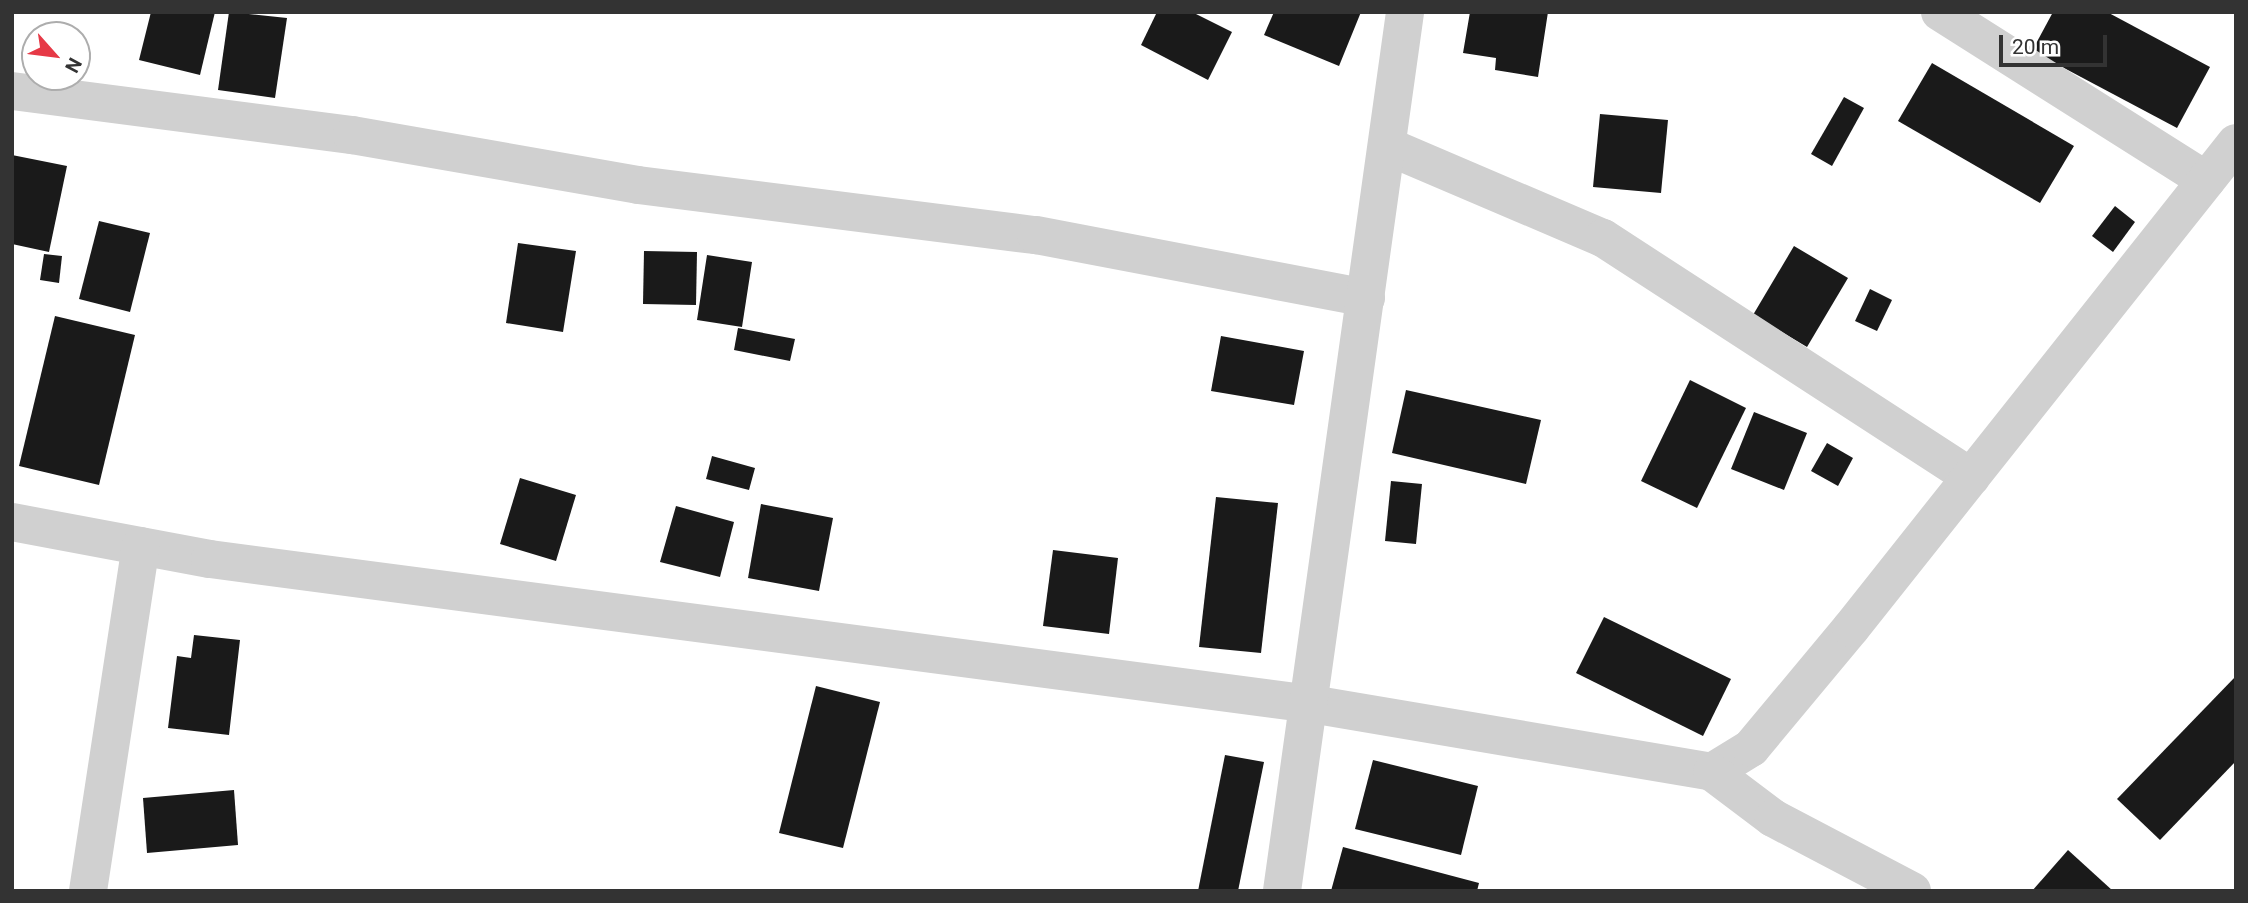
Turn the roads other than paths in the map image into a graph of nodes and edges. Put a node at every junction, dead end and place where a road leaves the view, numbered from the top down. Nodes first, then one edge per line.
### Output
1 (1405, 12) edge
2 (1940, 12) edge
3 (12, 91) edge
4 (2236, 143) edge
5 (1387, 146) junction
6 (2206, 180) junction
7 (1366, 298) junction
8 (1971, 477) junction
9 (12, 522) edge
10 (141, 546) junction
11 (1311, 704) junction
12 (1712, 772) junction
13 (88, 891) edge
14 (1282, 891) edge
15 (1912, 891) edge

1 - 5 street
2 - 6 street
3 - 7 street
4 - 6 street
5 - 7 street
5 - 8 street
6 - 8 street
7 - 11 street
8 - 12 street
9 - 10 street
10 - 11 street
10 - 13 street
11 - 12 street
11 - 14 street
12 - 15 street

